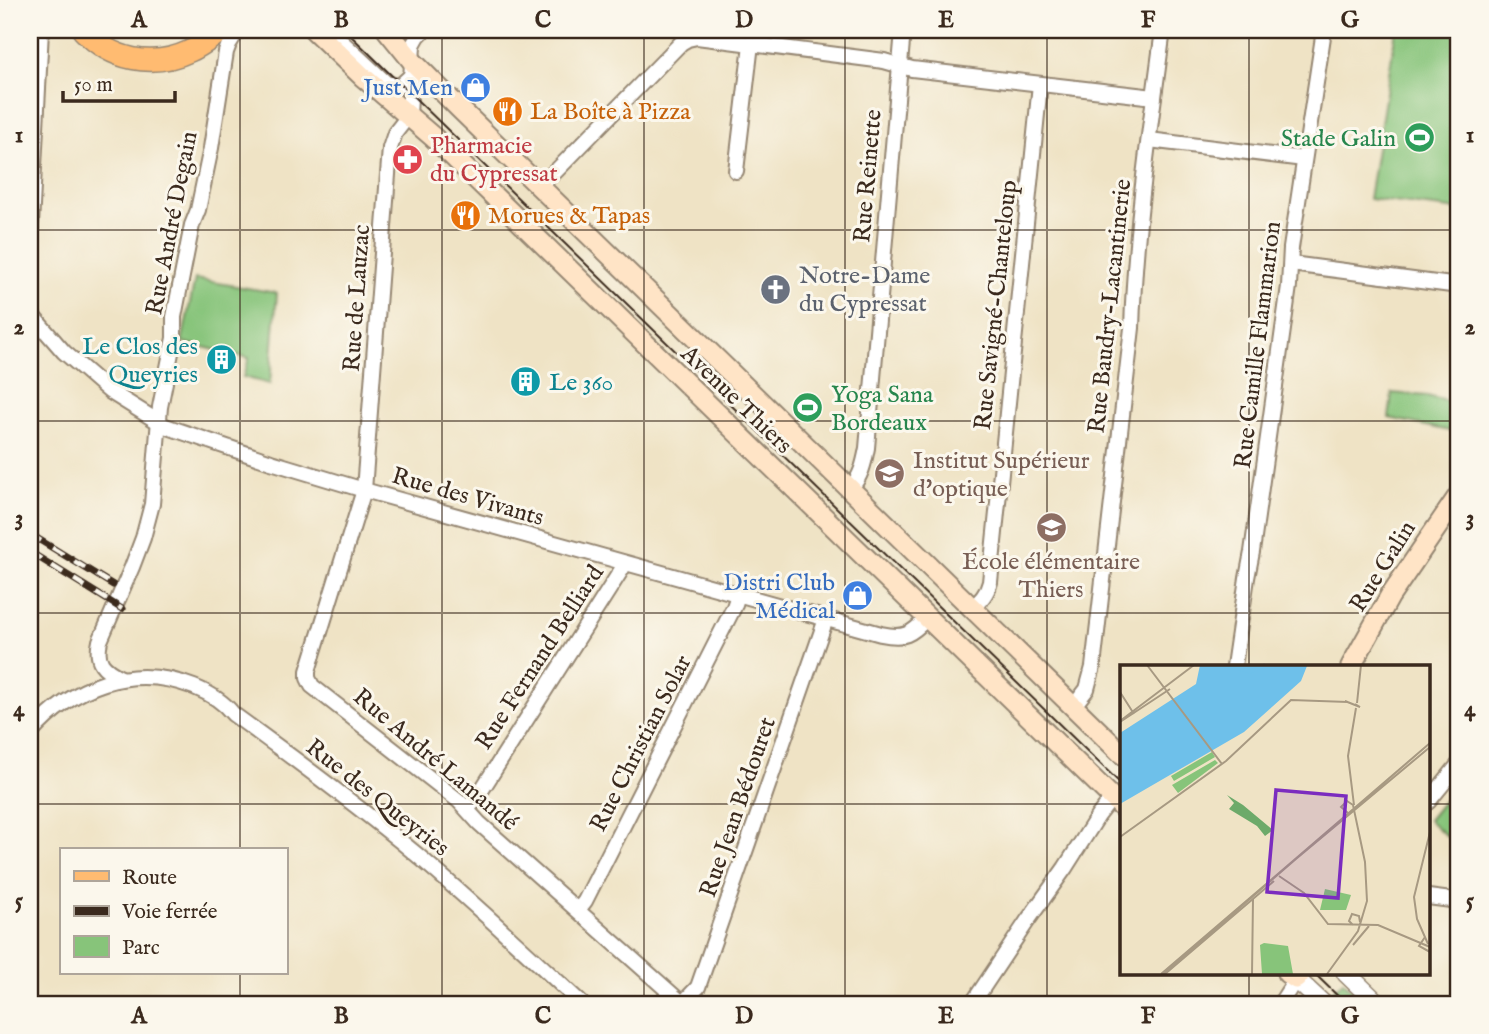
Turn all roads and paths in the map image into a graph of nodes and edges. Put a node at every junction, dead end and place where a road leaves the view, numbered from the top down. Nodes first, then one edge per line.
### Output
1 (41, 30) edge
2 (83, 30) edge
3 (314, 30) edge
4 (329, 30) edge
5 (374, 30) edge
6 (387, 30) edge
7 (424, 30) edge
8 (903, 30) edge
9 (1163, 30) edge
10 (1324, 30) edge
11 (228, 33) edge
12 (751, 44) junction
13 (900, 65) junction
14 (413, 68) junction
15 (1040, 84) junction
16 (1154, 97) junction
17 (409, 115) junction
18 (1149, 140) junction
19 (1304, 159) junction
20 (736, 171) dead end
21 (538, 186) junction
22 (30, 245) edge
23 (1291, 264) junction
24 (1459, 286) edge
25 (30, 313) edge
26 (158, 423) junction
27 (850, 489) junction
28 (364, 490) junction
29 (1459, 495) edge
30 (624, 563) junction
31 (738, 594) junction
32 (972, 608) junction
33 (927, 618) junction
34 (826, 620) junction
35 (1234, 665) edge
36 (1352, 665) edge
37 (121, 678) junction
38 (1073, 707) junction
39 (30, 734) edge
40 (1120, 752) edge
41 (1459, 764) edge
42 (1430, 800) edge
43 (1117, 803) edge
44 (467, 808) junction
45 (1430, 897) edge
46 (1459, 901) edge
47 (578, 910) junction
48 (1347, 974) edge
49 (1295, 975) edge
50 (582, 1004) edge
51 (682, 1004) edge
52 (973, 1004) edge
53 (1280, 1004) edge
54 (1324, 1004) edge
55 (1378, 1004) edge

1 - 22 street
2 - 11 main road
3 - 17 main road, Avenue Thiers
4 - 14 street
5 - 14 street
6 - 14 main road, Avenue Thiers
7 - 14 street
8 - 13 street, Rue Reinette
9 - 16 street, Rue Baudry-Lacantinerie
10 - 19 street, Rue Camille Flammarion
11 - 26 street, Rue André Degain
12 - 13 street
12 - 20 street
12 - 21 street
13 - 15 street
13 - 27 street, Rue Reinette
14 - 17 street
14 - 21 main road, Avenue Thiers
15 - 16 street
15 - 32 street, Rue Savigné-Chanteloup
16 - 18 street, Rue Baudry-Lacantinerie
17 - 28 street, Rue de Lauzac
17 - 33 main road, Avenue Thiers
18 - 19 street
18 - 38 street, Rue Baudry-Lacantinerie
19 - 23 street, Rue Camille Flammarion
21 - 27 main road, Avenue Thiers
23 - 24 street
23 - 35 street, Rue Camille Flammarion
25 - 26 street, Rue des Vivants
26 - 28 street, Rue des Vivants
26 - 37 street, Rue André Degain
27 - 32 main road, Avenue Thiers
28 - 30 street, Rue des Vivants
28 - 44 street, Rue André Lamandé
29 - 36 main road, Rue Galin
30 - 31 street, Rue des Vivants
30 - 44 street, Rue Fernand Belliard
31 - 34 street, Rue des Vivants
31 - 47 street, Rue Christian Solar
32 - 38 main road, Avenue Thiers
33 - 34 street, Rue des Vivants
33 - 43 main road, Avenue Thiers
34 - 51 street, Rue Jean Bédouret
37 - 39 street, Rue des Queyries
37 - 50 street, Rue des Queyries
38 - 40 main road, Avenue Thiers
41 - 42 street
43 - 52 street
44 - 47 street, Rue André Lamandé
45 - 46 street
47 - 51 street, Rue André Lamandé
48 - 55 street
49 - 53 street
49 - 54 street

